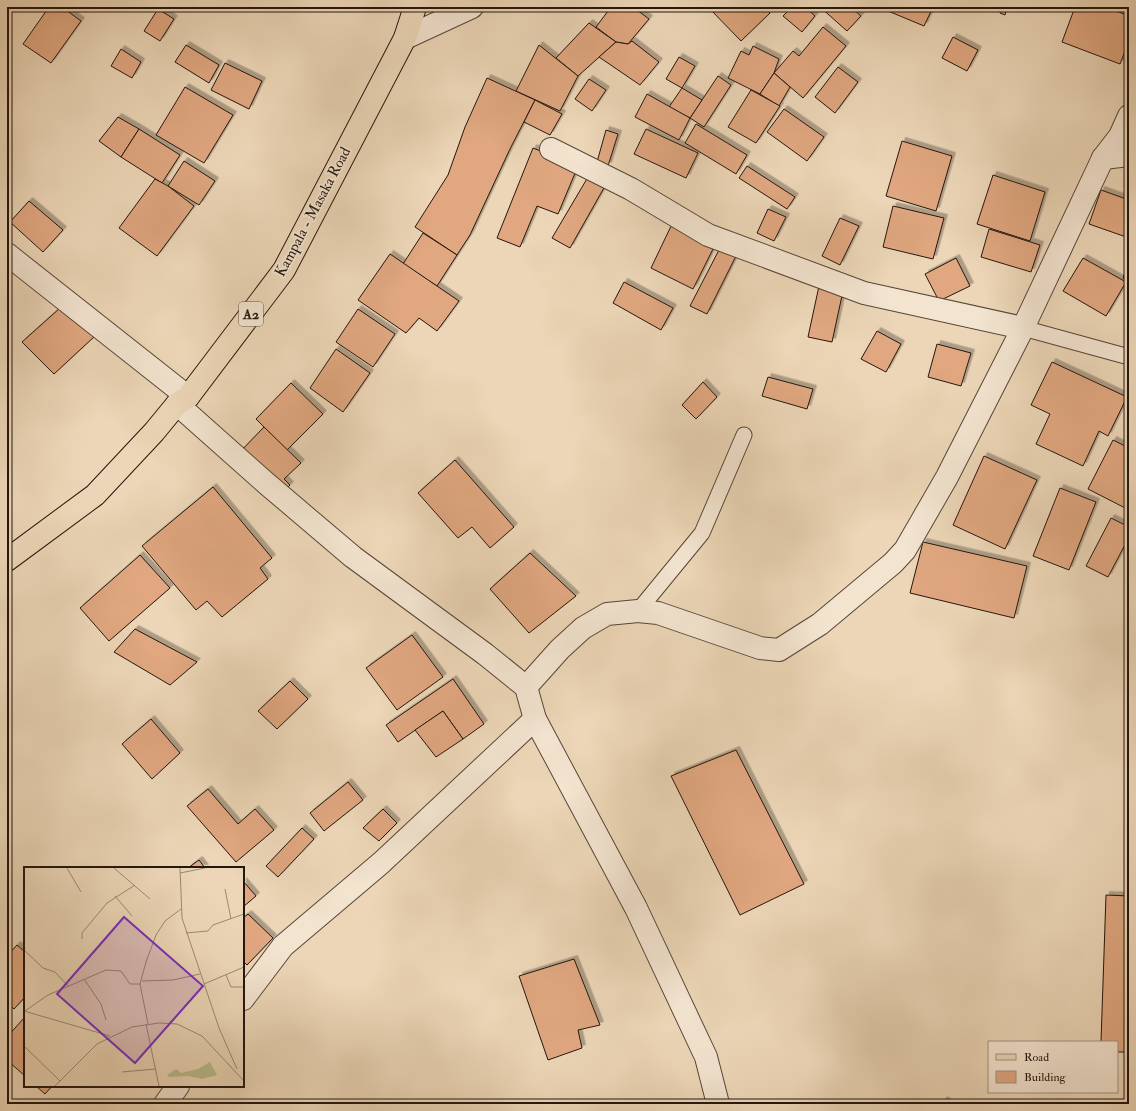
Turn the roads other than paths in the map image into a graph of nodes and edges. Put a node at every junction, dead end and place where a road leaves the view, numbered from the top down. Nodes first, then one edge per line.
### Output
1 (415, 7) edge
2 (472, 7) edge
3 (405, 38) junction
4 (1129, 116) edge
5 (551, 149) dead end
6 (1129, 155) edge
7 (1103, 158) junction
8 (7, 254) edge
9 (1023, 328) junction
10 (1129, 357) edge
11 (182, 400) junction
12 (744, 435) dead end
13 (7, 560) edge
14 (638, 610) junction
15 (526, 687) junction
16 (535, 719) junction
17 (244, 999) edge
18 (177, 1087) edge
19 (165, 1104) edge
20 (718, 1104) edge

1 - 3 main road, Kampala - Masaka Road / A2
2 - 3 street
3 - 11 main road, Kampala - Masaka Road / A2
4 - 7 street
5 - 9 street
6 - 7 street
7 - 9 street
8 - 11 street
9 - 10 lane
9 - 14 street
11 - 13 main road, Kampala - Masaka Road / A2
11 - 15 street
12 - 14 lane
14 - 15 street
15 - 16 street
16 - 17 street
16 - 20 street
18 - 19 street

